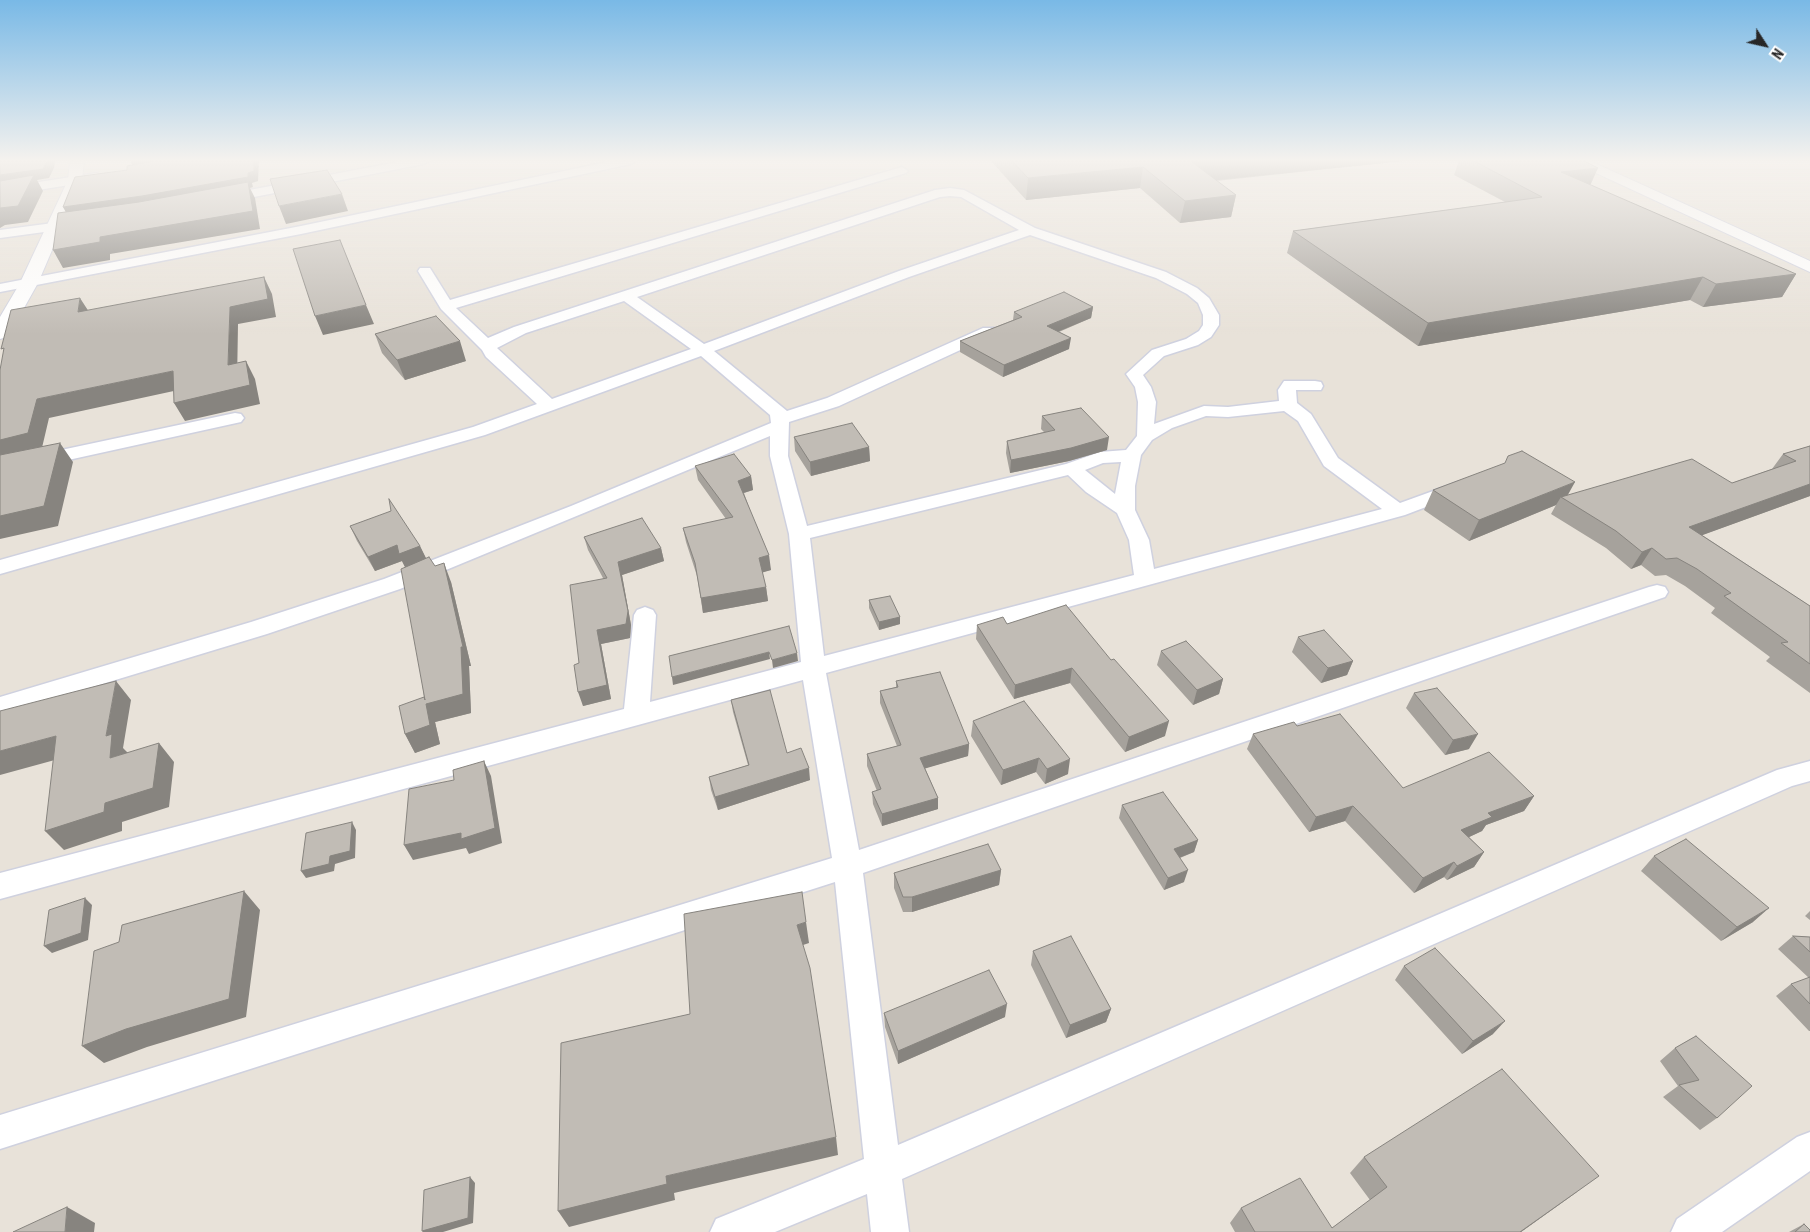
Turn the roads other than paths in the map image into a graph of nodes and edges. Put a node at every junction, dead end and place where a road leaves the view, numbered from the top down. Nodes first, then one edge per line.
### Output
1 (57, 218) edge
2 (359, 218) edge
3 (742, 218) edge
4 (861, 218) edge
5 (1008, 218) edge
6 (1703, 218) edge
7 (86, 223) edge
8 (54, 226) junction
9 (1030, 231) junction
10 (0, 234) edge
11 (1810, 267) edge
12 (425, 271) dead end
13 (29, 283) junction
14 (0, 288) edge
15 (625, 295) junction
16 (446, 306) junction
17 (1003, 324) edge
18 (1, 330) edge
19 (489, 348) junction
20 (703, 350) junction
21 (1315, 386) dead end
22 (1288, 405) junction
23 (550, 406) junction
24 (235, 418) dead end
25 (780, 423) junction
26 (1146, 436) junction
27 (1132, 455) junction
28 (1072, 468) junction
29 (0, 470) edge
30 (1478, 481) edge
31 (1125, 510) junction
32 (1398, 511) junction
33 (799, 534) junction
34 (0, 566) edge
35 (1145, 578) junction
36 (1657, 592) dead end
37 (645, 615) dead end
38 (813, 668) junction
39 (0, 706) edge
40 (636, 716) junction
41 (1810, 771) edge
42 (848, 866) junction
43 (0, 886) edge
44 (0, 1132) edge
45 (1810, 1150) edge
46 (882, 1170) junction
47 (729, 1232) edge
48 (890, 1232) edge
49 (1690, 1232) edge

1 - 8 street
2 - 13 street
3 - 16 street
4 - 15 street
5 - 9 street
6 - 11 street
7 - 8 street
8 - 10 street
8 - 13 street
9 - 20 street
9 - 26 street
12 - 16 street
13 - 14 street
13 - 18 street
15 - 19 street
15 - 20 street
16 - 19 street
17 - 25 street
19 - 23 street
20 - 23 street
20 - 25 street
21 - 22 street
22 - 26 street
22 - 32 street
23 - 34 street
24 - 29 street
25 - 33 street
25 - 39 street
26 - 27 street
27 - 28 street
27 - 31 street
28 - 31 street
28 - 33 street
30 - 32 street
31 - 35 street
32 - 35 street
33 - 38 street
35 - 38 street
36 - 42 street
37 - 40 street
38 - 40 street
38 - 42 street
40 - 43 street
41 - 46 street
42 - 44 street
42 - 46 street
45 - 49 street
46 - 47 street
46 - 48 street

